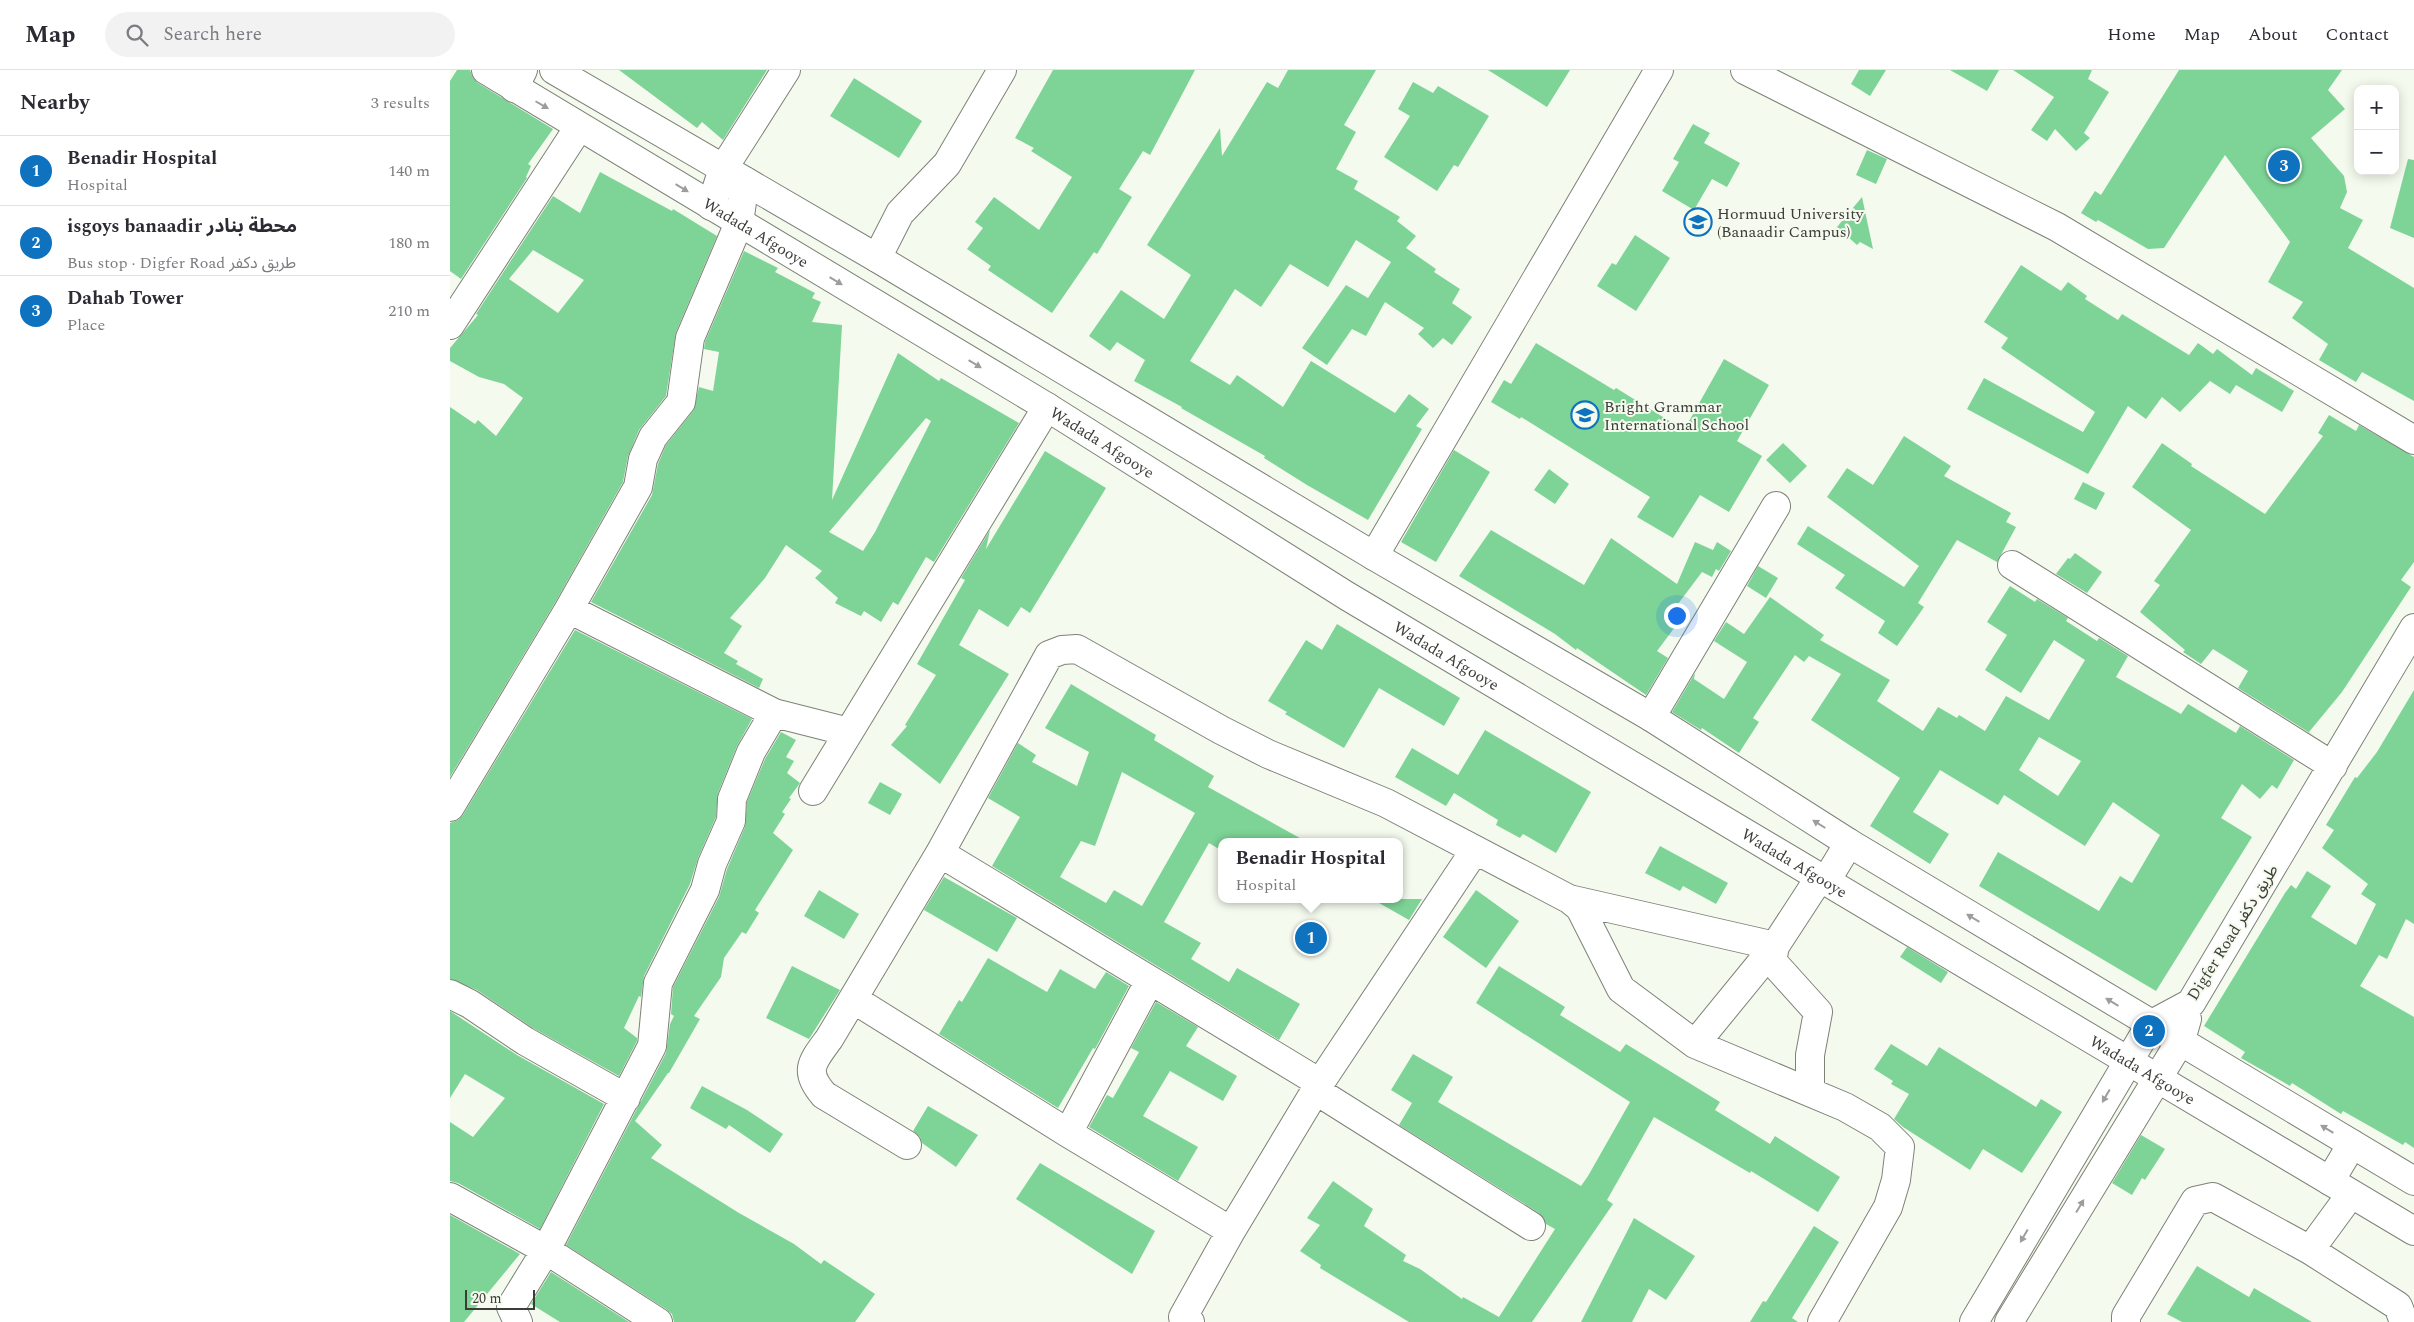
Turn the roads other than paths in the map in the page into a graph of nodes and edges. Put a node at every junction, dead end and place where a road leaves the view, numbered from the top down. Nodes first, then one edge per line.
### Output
1 (486, 70) edge
2 (554, 70) edge
3 (786, 70) edge
4 (1002, 70) edge
5 (1659, 70) edge
6 (1745, 70) edge
7 (518, 79) edge
8 (579, 127) junction
9 (734, 175) junction
10 (711, 206) junction
11 (739, 224) junction
12 (877, 258) junction
13 (450, 325) edge
14 (1047, 407) junction
15 (2414, 440) edge
16 (1776, 506) dead end
17 (1374, 556) junction
18 (2012, 565) dead end
19 (569, 609) junction
20 (2414, 628) edge
21 (774, 713) junction
22 (1651, 718) junction
23 (849, 732) junction
24 (2333, 766) junction
25 (813, 790) dead end
26 (450, 807) edge
27 (1849, 843) junction
28 (1475, 850) junction
29 (940, 853) junction
30 (1823, 879) junction
31 (1569, 899) junction
32 (1775, 946) junction
33 (1149, 982) junction
34 (450, 994) edge
35 (853, 999) junction
36 (2191, 1003) junction
37 (2150, 1025) junction
38 (2181, 1040) junction
39 (1695, 1044) junction
40 (2128, 1060) junction
41 (2158, 1078) junction
42 (1317, 1087) junction
43 (1810, 1092) junction
44 (626, 1098) junction
45 (1068, 1133) junction
46 (2352, 1144) junction
47 (907, 1145) dead end
48 (2414, 1181) edge
49 (2341, 1188) junction
50 (450, 1197) edge
51 (1532, 1226) dead end
52 (1232, 1230) junction
53 (2414, 1232) edge
54 (546, 1250) junction
55 (2310, 1250) junction
56 (518, 1322) edge
57 (658, 1322) edge
58 (1190, 1322) edge
59 (1822, 1322) edge
60 (1974, 1322) edge
61 (2009, 1322) edge
62 (2126, 1322) edge
63 (2404, 1322) edge

1 - 7 main road, Wadada Afgooye
2 - 9 main road
3 - 9 main road
4 - 12 main road
5 - 17 main road
6 - 15 main road
7 -> 8 main road, Wadada Afgooye
8 -> 10 main road, Wadada Afgooye
8 - 13 main road
9 - 10 main road
9 - 11 main road
9 - 12 main road
10 - 11 main road, Wadada Afgooye
11 -> 14 main road, Wadada Afgooye
11 - 19 main road
12 - 17 main road
14 - 23 main road
14 - 30 main road, Wadada Afgooye
16 - 22 main road
17 - 22 main road
18 - 24 main road
19 - 21 main road
19 - 26 main road
20 - 24 main road, Digfer Road طريق دكفر
21 - 23 main road
21 - 44 main road
27 -> 22 main road
23 - 25 main road
24 - 36 main road, Digfer Road طريق دكفر
27 - 30 main road
37 -> 27 main road
28 - 29 main road
28 - 31 main road
28 - 42 main road
29 - 33 main road
29 - 35 main road
30 - 32 main road
30 - 40 main road, Wadada Afgooye
31 - 32 main road
31 - 39 main road
32 - 39 main road
32 - 43 main road
33 - 42 main road
33 - 45 main road
34 - 44 main road
35 - 45 main road
35 - 47 main road
36 - 37 main road, Digfer Road طريق دكفر
36 - 38 main road
37 - 38 main road
37 - 40 main road, Digfer Road طريق دكفر
38 - 41 main road
46 -> 38 main road
39 - 43 main road
40 - 41 main road, Wadada Afgooye
40 -> 60 main road, Digfer Road طريق دكفر
41 - 49 main road, Wadada Afgooye
61 -> 41 main road
42 - 51 main road
42 - 52 main road
43 - 59 main road
44 - 54 main road
45 - 52 main road
46 - 48 main road
46 - 49 main road
49 - 53 main road, Wadada Afgooye
49 - 55 main road
50 - 54 main road
52 - 58 main road
54 - 56 main road
54 - 57 main road
55 - 62 main road
55 - 63 main road

